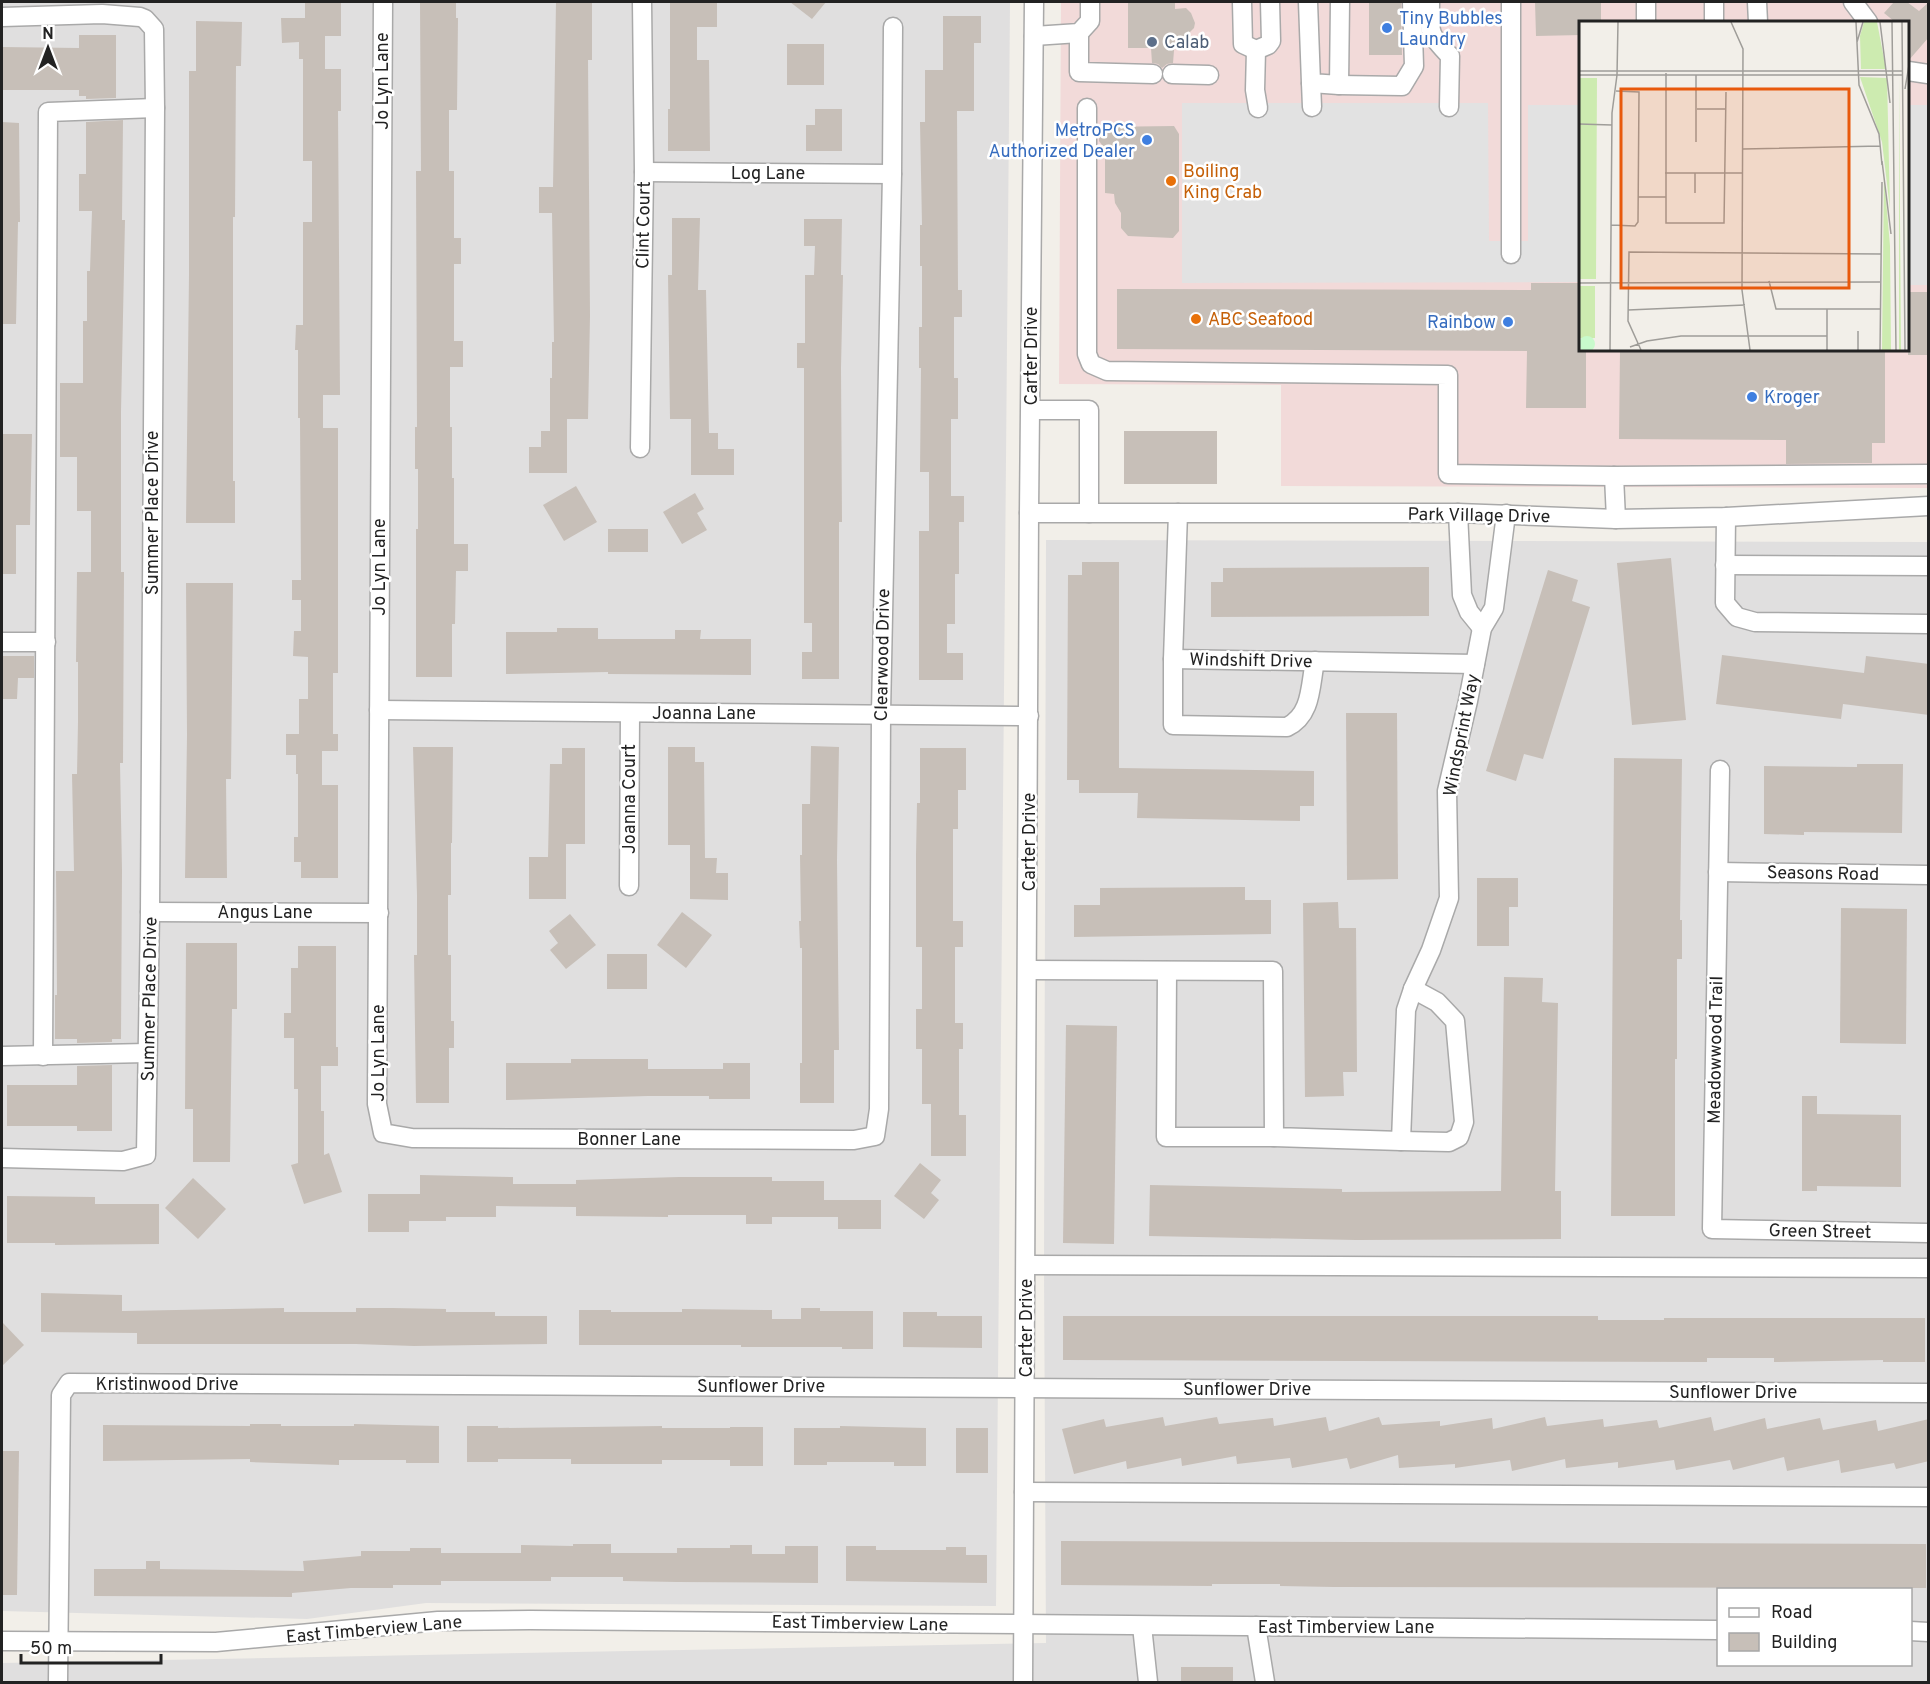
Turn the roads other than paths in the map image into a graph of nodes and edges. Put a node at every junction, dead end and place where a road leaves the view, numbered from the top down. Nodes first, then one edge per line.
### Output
1 (383, 2) edge
2 (642, 2) edge
3 (1034, 2) edge
4 (1090, 2) edge
5 (1242, 2) edge
6 (1270, 2) edge
7 (1308, 2) edge
8 (1340, 2) edge
9 (1412, 2) edge
10 (1430, 2) edge
11 (1511, 2) edge
12 (1646, 2) edge
13 (1714, 2) edge
14 (1757, 2) edge
15 (1853, 2) edge
16 (2, 17) edge
17 (1646, 21) edge
18 (1714, 21) edge
19 (1758, 21) edge
20 (1867, 21) edge
21 (893, 27) dead end
22 (1079, 33) junction
23 (1034, 36) junction
24 (1256, 50) junction
25 (1909, 71) edge
26 (1153, 74) dead end
27 (1172, 74) dead end
28 (1929, 74) edge
29 (1209, 75) dead end
30 (1311, 83) junction
31 (1339, 85) junction
32 (1312, 107) dead end
33 (1449, 107) dead end
34 (155, 108) junction
35 (1087, 108) dead end
36 (1258, 108) dead end
37 (644, 172) junction
38 (892, 174) junction
39 (1511, 254) dead end
40 (1031, 410) junction
41 (640, 448) dead end
42 (1929, 474) edge
43 (1614, 476) junction
44 (1929, 506) edge
45 (1029, 513) junction
46 (1089, 513) junction
47 (1178, 513) junction
48 (1458, 513) junction
49 (1506, 514) junction
50 (1726, 517) junction
51 (1616, 519) junction
52 (1725, 565) junction
53 (1929, 566) edge
54 (1929, 624) edge
55 (1482, 628) junction
56 (2, 642) edge
57 (46, 642) junction
58 (1173, 659) junction
59 (1315, 662) junction
60 (1475, 664) junction
61 (379, 710) junction
62 (630, 713) junction
63 (881, 713) junction
64 (1029, 716) junction
65 (1720, 770) dead end
66 (1718, 872) junction
67 (1929, 875) edge
68 (629, 885) dead end
69 (150, 912) junction
70 (379, 913) junction
71 (1028, 970) junction
72 (1167, 971) junction
73 (1413, 989) junction
74 (147, 1053) junction
75 (2, 1056) edge
76 (44, 1056) junction
77 (383, 1133) joint
78 (875, 1136) joint
79 (1274, 1137) junction
80 (1401, 1142) junction
81 (2, 1158) edge
82 (1712, 1229) joint
83 (1929, 1233) edge
84 (1026, 1265) junction
85 (1929, 1268) edge
86 (566, 1385) joint
87 (1026, 1388) junction
88 (1929, 1393) edge
89 (1024, 1492) junction
90 (1929, 1497) edge
91 (1023, 1624) junction
92 (1142, 1626) junction
93 (1256, 1626) junction
94 (1717, 1630) edge
95 (1912, 1632) edge
96 (1929, 1632) edge
97 (2, 1641) edge
98 (57, 1641) junction
99 (58, 1683) edge
100 (1023, 1683) edge
101 (1148, 1683) edge
102 (1265, 1683) edge

1 - 61 street, Jo Lyn Lane
2 - 37 street, Clint Court
3 - 23 street, Carter Drive
4 - 22 street
5 - 24 street
6 - 24 street
7 - 30 street
8 - 31 street
9 - 31 street
10 - 33 street
11 - 39 street
12 - 17 street
13 - 18 street
14 - 19 street
15 - 20 street
16 - 34 street, Summer Place Drive
21 - 38 street, Clearwood Drive
22 - 23 street
22 - 26 street
23 - 40 street, Carter Drive
24 - 36 street
25 - 28 street
27 - 29 street
30 - 31 street
30 - 32 street
34 - 57 street
34 - 69 street, Summer Place Drive
35 - 43 street
37 - 38 street, Log Lane
37 - 41 street, Clint Court
38 - 63 street, Clearwood Drive
40 - 45 street, Carter Drive
40 - 46 street
42 - 43 street
43 - 51 street
44 - 50 street, Park Village Drive
45 - 46 street, Park Village Drive
45 - 64 street, Carter Drive
46 - 47 street, Park Village Drive
47 - 48 street, Park Village Drive
47 - 58 street, Windshift Drive
48 - 49 street, Park Village Drive
48 - 55 street
49 - 51 street, Park Village Drive
49 - 55 street, Windsprint Way
50 - 51 street, Park Village Drive
50 - 52 street
52 - 53 street
52 - 54 street
55 - 60 street, Windsprint Way
56 - 57 street
57 - 76 street
58 - 59 street, Windshift Drive
58 - 59 street
59 - 60 street, Windshift Drive
60 - 73 street, Windsprint Way
61 - 62 street, Joanna Lane
61 - 70 street, Jo Lyn Lane
62 - 63 street, Joanna Lane
62 - 68 street, Joanna Court
63 - 64 street, Joanna Lane
63 - 78 street, Clearwood Drive
64 - 71 street, Carter Drive
65 - 66 street, Meadowwood Trail
66 - 67 street, Seasons Road
66 - 82 street, Meadowwood Trail
69 - 70 street, Angus Lane
69 - 74 street, Summer Place Drive
70 - 77 street, Jo Lyn Lane
71 - 72 street
71 - 84 street, Carter Drive
72 - 79 street
72 - 79 street
73 - 80 street, Windsprint Way
73 - 80 street
74 - 76 street
74 - 81 street, Summer Place Drive
75 - 76 street
77 - 78 street, Bonner Lane
79 - 80 street
82 - 83 street, Green Street
84 - 85 street
84 - 87 street, Carter Drive
86 - 87 street, Sunflower Drive
86 - 98 street, Kristinwood Drive
87 - 88 street, Sunflower Drive
87 - 89 street, Carter Drive
89 - 90 street
89 - 91 street, Carter Drive
91 - 92 street, East Timberview Lane
91 - 98 street, East Timberview Lane
91 - 100 street, Carter Drive
92 - 93 street, East Timberview Lane
92 - 101 street
93 - 94 street, East Timberview Lane
93 - 102 street
95 - 96 street
97 - 98 street, East Timberview Lane
98 - 99 street, Kristinwood Drive

